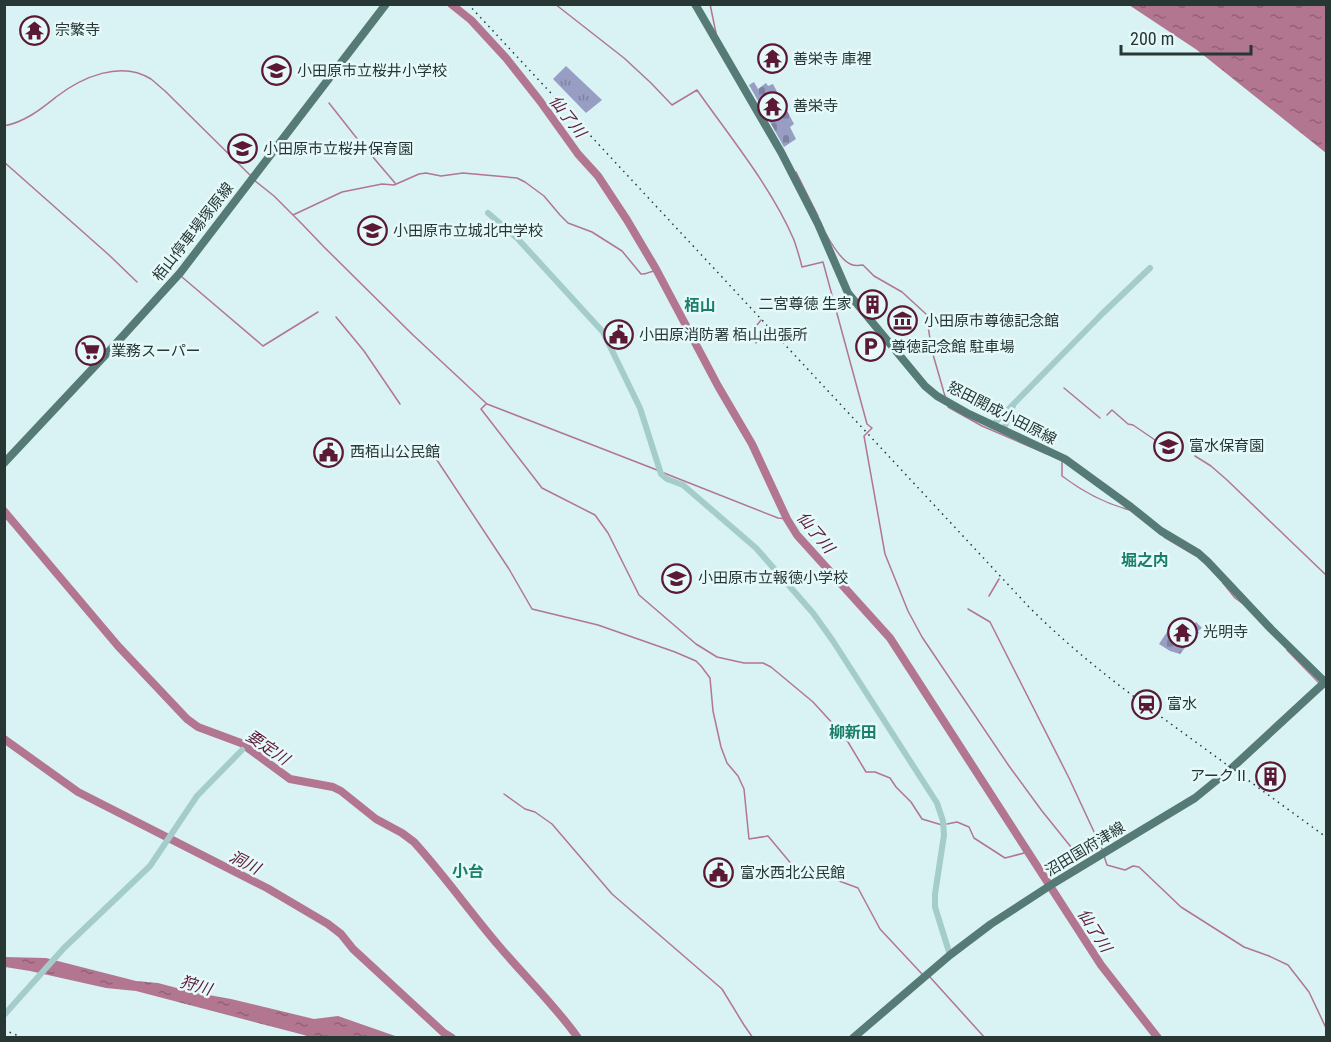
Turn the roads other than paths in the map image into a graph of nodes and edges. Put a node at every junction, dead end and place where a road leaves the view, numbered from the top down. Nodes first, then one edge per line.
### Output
1 (386, 4) edge
2 (695, 4) edge
3 (488, 213) dead end
4 (1150, 268) dead end
5 (1014, 403) junction
6 (992, 426) junction
7 (1003, 430) junction
8 (4, 463) edge
9 (1326, 682) edge
10 (242, 750) dead end
11 (950, 955) junction
12 (4, 1015) edge
13 (854, 1038) edge

1 - 8 main road, 栢山停車場塚原線
2 - 6 main road, 怒田開成小田原線
3 - 11 street
4 - 5 street
5 - 6 street
5 - 7 street
6 - 7 main road, 怒田開成小田原線
7 - 9 main road, 怒田開成小田原線
9 - 11 main road, 沼田国府津線
10 - 12 street
11 - 13 main road, 沼田国府津線

